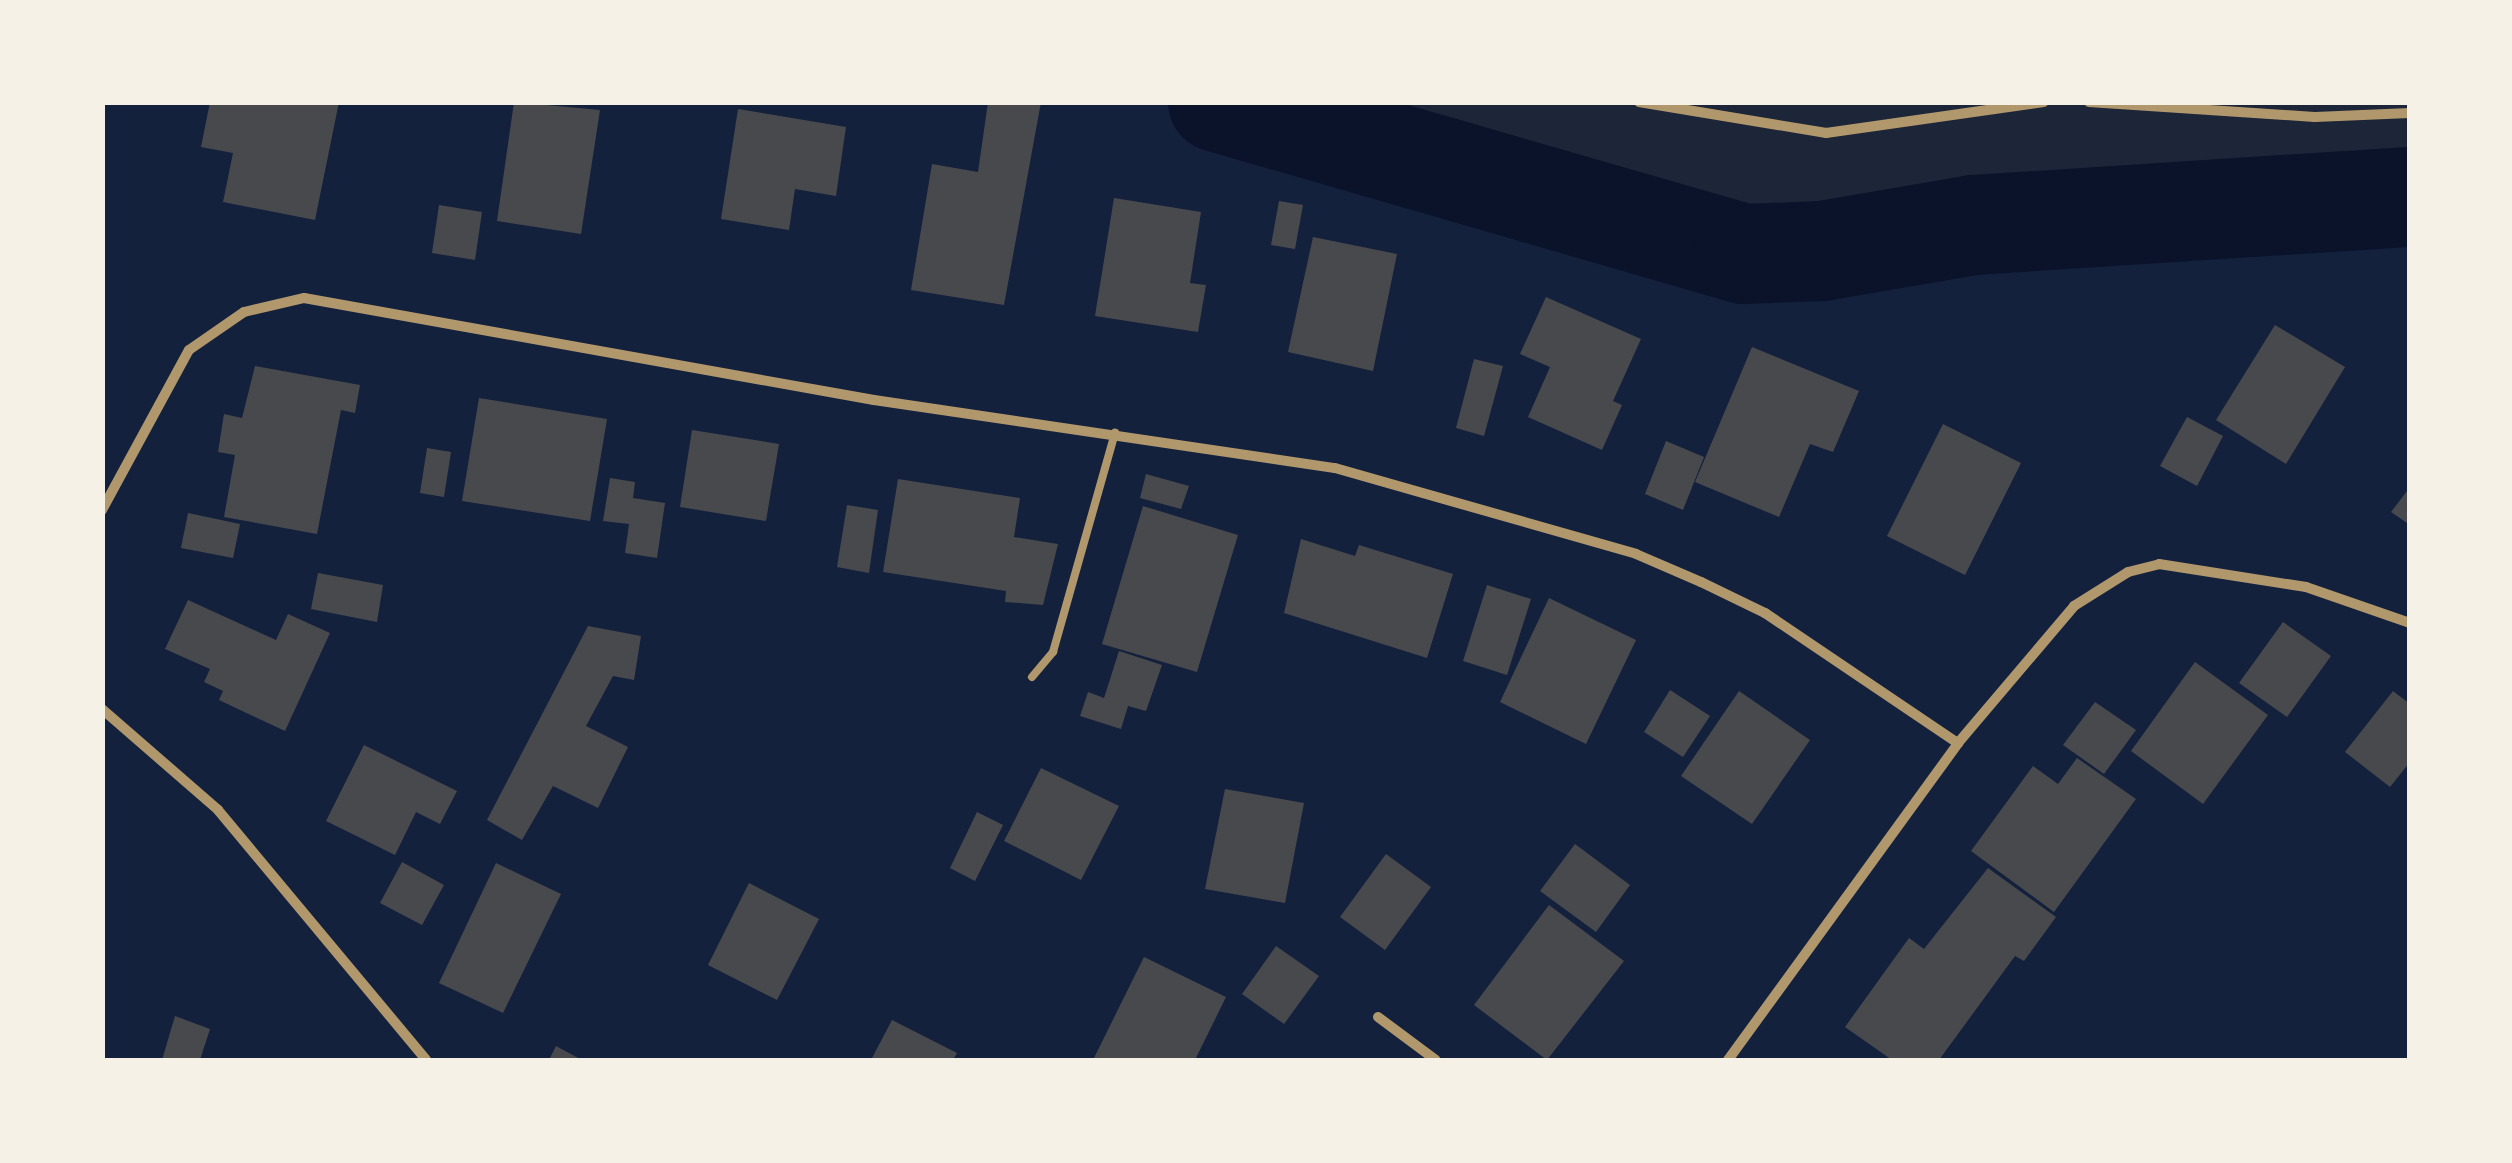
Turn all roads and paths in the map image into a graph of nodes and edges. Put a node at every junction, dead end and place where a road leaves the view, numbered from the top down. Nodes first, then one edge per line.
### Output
1 (1638, 102) edge
2 (2044, 102) edge
3 (2089, 102) edge
4 (2410, 113) edge
5 (1116, 432) junction
6 (102, 510) edge
7 (2410, 623) edge
8 (1032, 677) dead end
9 (102, 709) edge
10 (1958, 744) junction
11 (1378, 1017) dead end
12 (426, 1060) edge
13 (1436, 1060) edge
14 (1728, 1060) edge

1 - 2 street
3 - 4 street
5 - 6 street
5 - 8 lane
5 - 10 street
7 - 10 street
9 - 12 street
10 - 14 street
11 - 13 street

